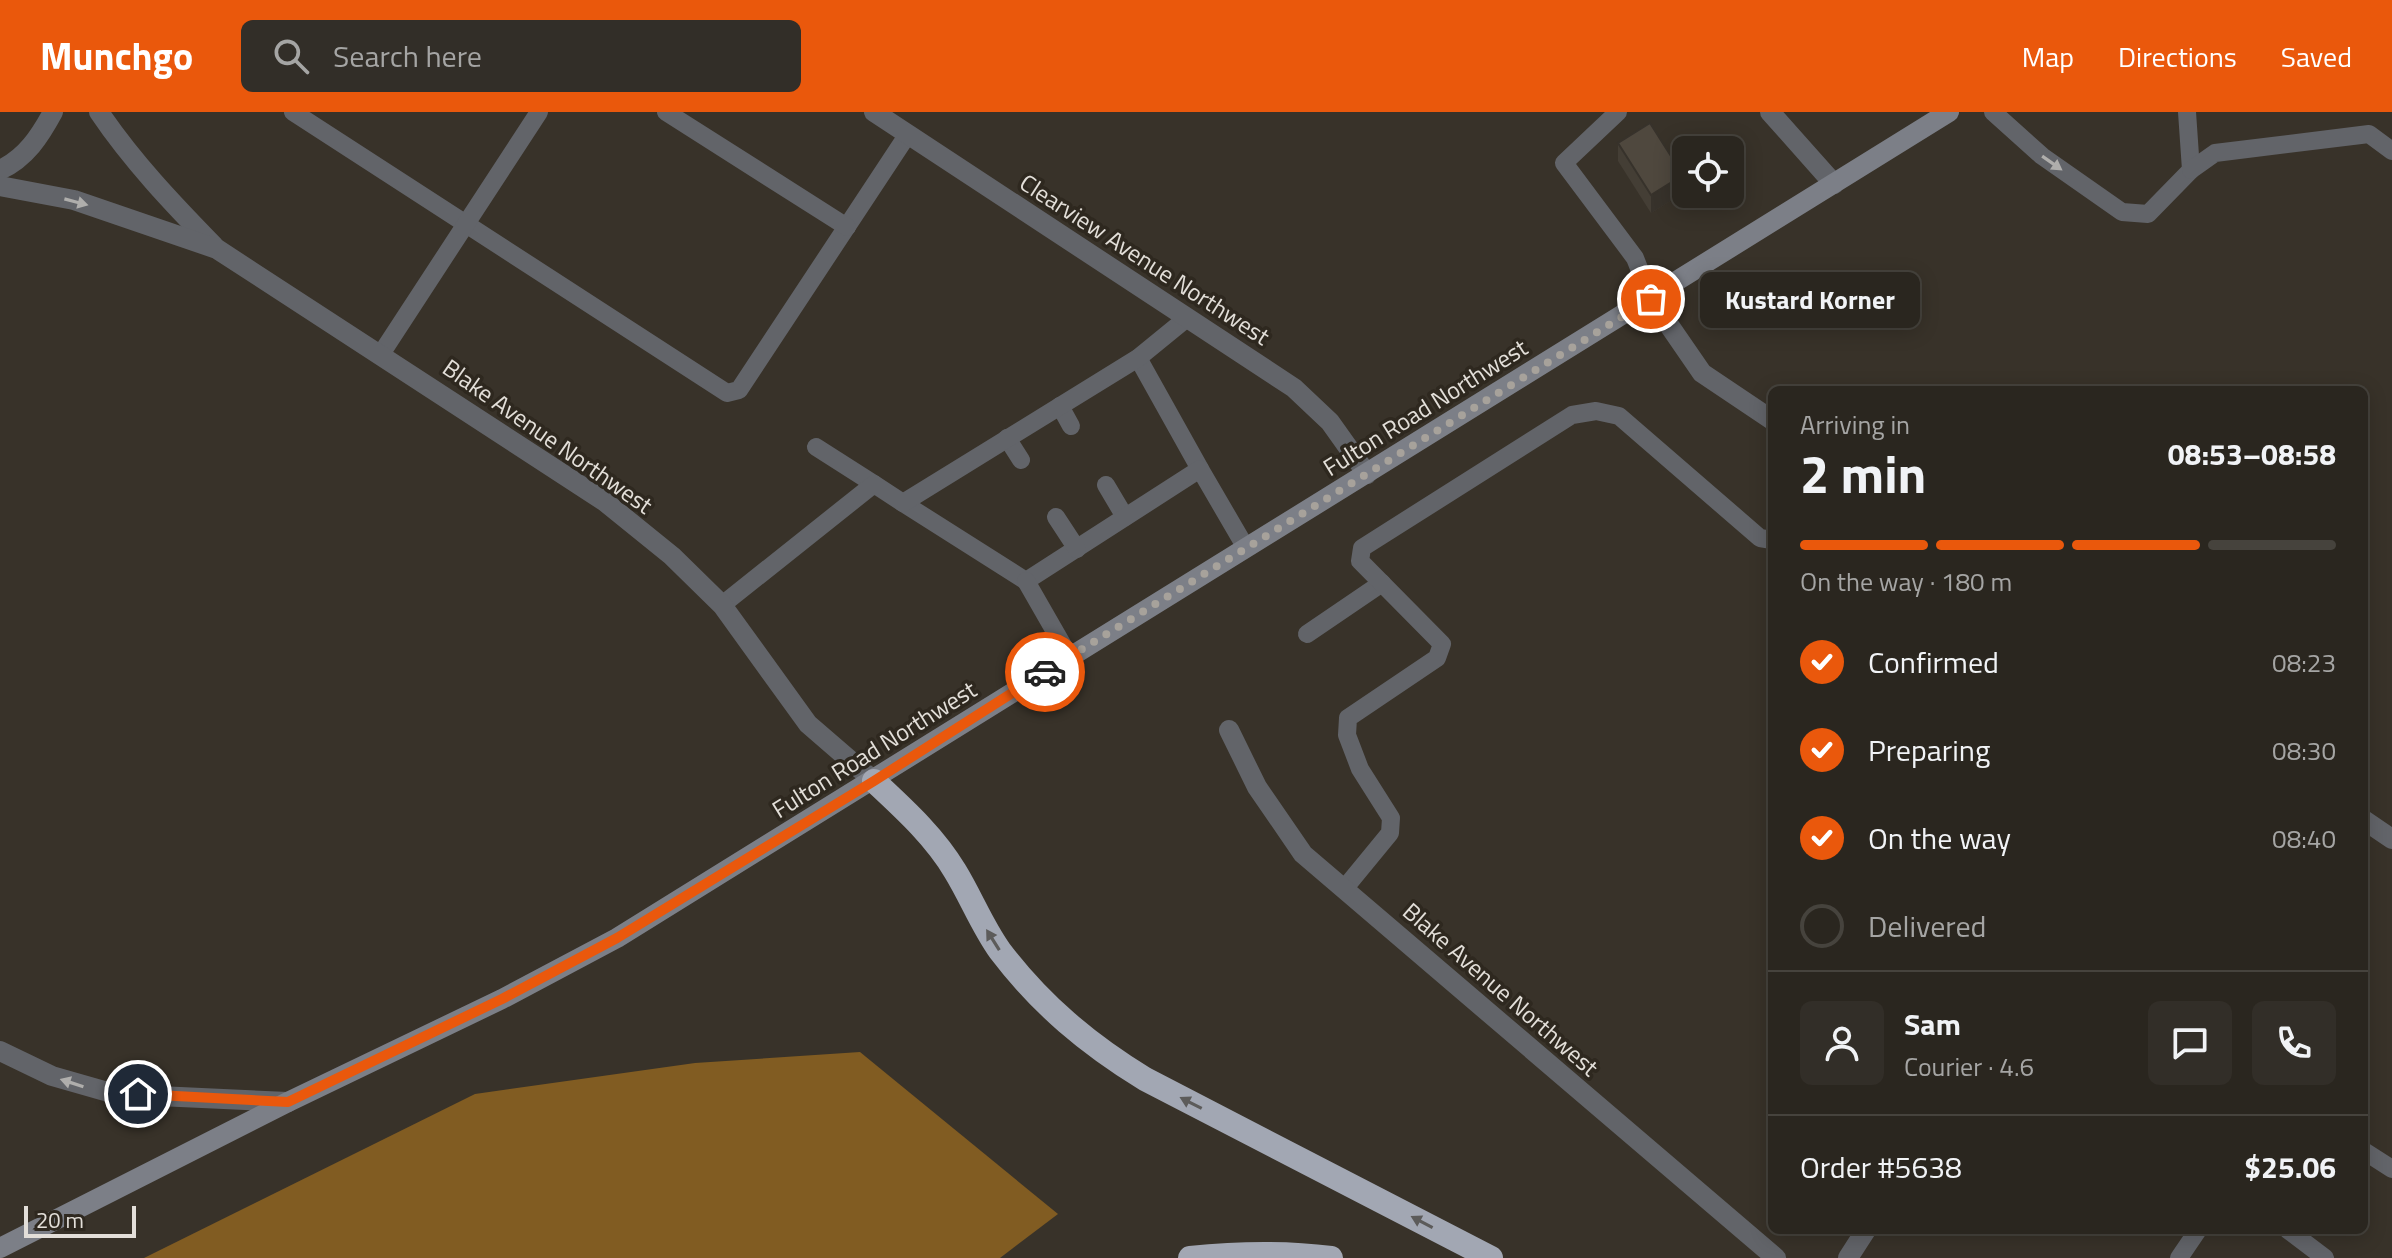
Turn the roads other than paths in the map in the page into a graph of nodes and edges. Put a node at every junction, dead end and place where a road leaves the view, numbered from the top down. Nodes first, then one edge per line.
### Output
1 (53, 112) edge
2 (99, 112) edge
3 (293, 112) edge
4 (539, 112) edge
5 (666, 112) edge
6 (874, 112) edge
7 (1618, 112) edge
8 (1949, 112) edge
9 (1993, 112) edge
10 (2187, 112) edge
11 (1781, 116) edge
12 (908, 134) junction
13 (2392, 151) edge
14 (0, 170) edge
15 (2191, 170) junction
16 (1834, 184) junction
17 (0, 186) edge
18 (466, 223) junction
19 (847, 227) junction
20 (217, 249) junction
21 (1651, 299) junction
22 (1187, 318) junction
23 (381, 354) junction
24 (1138, 358) junction
25 (1060, 406) junction
26 (1768, 417) edge
27 (1071, 426) dead end
28 (1007, 438) junction
29 (816, 447) dead end
30 (1021, 460) dead end
31 (1200, 469) junction
32 (1367, 474) junction
33 (874, 484) junction
34 (1106, 485) dead end
35 (903, 503) junction
36 (1056, 517) dead end
37 (1125, 517) junction
38 (1768, 539) edge
39 (1246, 548) junction
40 (1077, 549) junction
41 (1026, 581) junction
42 (1382, 583) junction
43 (722, 605) junction
44 (1307, 634) dead end
45 (1069, 656) junction
46 (1229, 730) dead end
47 (874, 781) junction
48 (2368, 823) edge
49 (2392, 839) edge
50 (1344, 889) junction
51 (0, 1051) edge
52 (288, 1102) junction
53 (2368, 1154) edge
54 (2392, 1169) edge
55 (1863, 1234) edge
56 (2195, 1234) edge
57 (2293, 1234) edge
58 (0, 1248) edge
59 (1190, 1258) edge
60 (1331, 1258) edge
61 (1491, 1258) edge
62 (1776, 1258) edge
63 (1848, 1258) edge
64 (2179, 1258) edge
65 (2325, 1258) edge

1 - 14 street
2 - 20 street, Blake Avenue Northwest
3 - 18 lane
4 - 18 lane
5 - 19 lane
6 - 12 street, Clearview Avenue Northwest
7 - 21 lane
8 - 16 main road, Fulton Road Northwest
9 -> 15 lane
10 - 15 lane
11 - 16 street
12 - 19 lane
12 - 22 street, Clearview Avenue Northwest
13 - 15 lane
16 - 21 main road, Fulton Road Northwest
17 -> 20 street, Blake Avenue Northwest
18 - 19 lane
18 - 23 lane
20 - 23 street, Blake Avenue Northwest
21 - 26 street
21 - 32 main road, Fulton Road Northwest
22 - 24 lane
22 - 32 street, Clearview Avenue Northwest
23 - 43 street, Blake Avenue Northwest
24 - 25 lane
24 - 31 lane
25 - 27 lane
25 - 28 lane
28 - 30 lane
28 - 35 lane
29 - 33 lane
31 - 37 lane
31 - 39 lane
32 - 39 main road, Fulton Road Northwest
33 - 35 lane
33 - 43 lane
34 - 37 lane
35 - 41 lane
36 - 40 lane
37 - 40 lane
38 - 42 lane
39 - 45 main road, Fulton Road Northwest
40 - 41 lane
41 - 45 lane
42 - 44 lane
42 - 50 lane
43 - 47 street, Blake Avenue Northwest
45 - 47 main road, Fulton Road Northwest
46 - 50 street, Blake Avenue Northwest
47 - 52 main road, Fulton Road Northwest
61 -> 47 highway
48 - 49 street
50 - 62 street, Blake Avenue Northwest
52 -> 51 street
52 - 58 main road, Fulton Road Northwest
53 - 54 lane
55 - 63 street
56 - 64 lane
57 - 65 lane
59 - 60 highway

